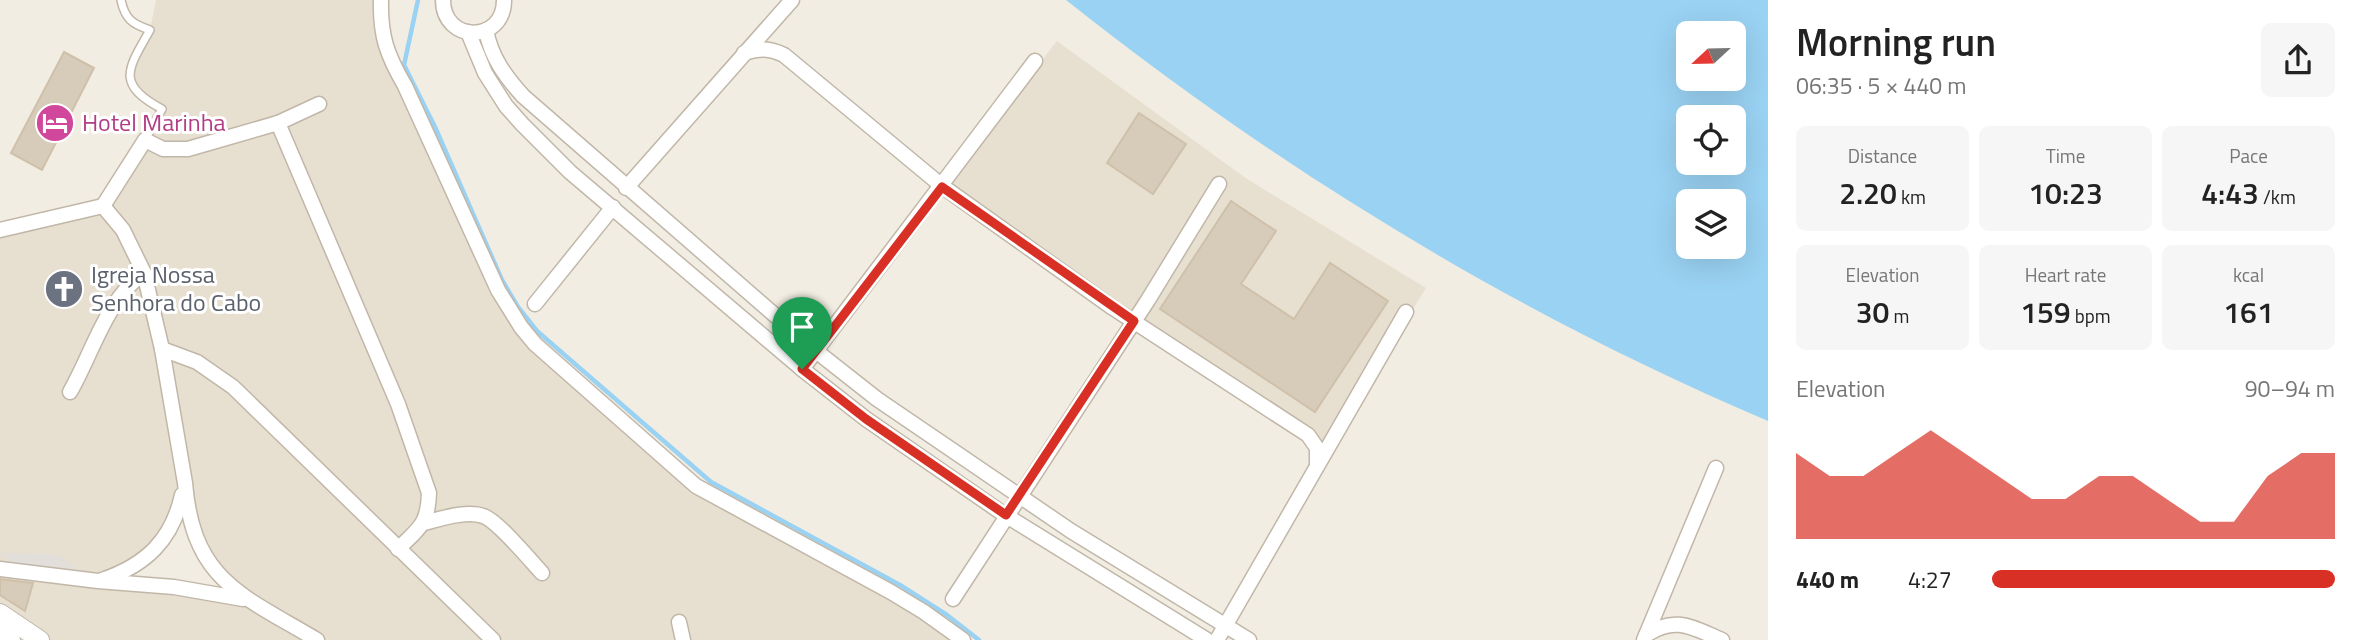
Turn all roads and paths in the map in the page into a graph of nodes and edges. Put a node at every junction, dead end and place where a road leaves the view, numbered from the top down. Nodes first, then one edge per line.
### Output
1 (121, 0) edge
2 (381, 0) edge
3 (443, 0) edge
4 (504, 0) edge
5 (792, 0) edge
6 (486, 30) junction
7 (468, 32) junction
8 (744, 53) junction
9 (1035, 61) dead end
10 (318, 104) dead end
11 (278, 123) junction
12 (145, 140) junction
13 (1219, 184) dead end
14 (942, 187) junction
15 (626, 188) junction
16 (103, 206) junction
17 (613, 207) junction
18 (0, 230) edge
19 (144, 273) junction
20 (536, 304) dead end
21 (1406, 312) dead end
22 (1134, 321) junction
23 (162, 349) junction
24 (816, 351) junction
25 (802, 369) junction
26 (69, 391) dead end
27 (1317, 465) junction
28 (1716, 468) dead end
29 (185, 483) junction
30 (1019, 496) junction
31 (1006, 515) junction
32 (424, 523) junction
33 (398, 549) junction
34 (0, 569) edge
35 (542, 573) dead end
36 (97, 581) junction
37 (953, 599) dead end
38 (251, 600) junction
39 (0, 613) edge
40 (679, 622) dead end
41 (1224, 626) junction
42 (0, 632) edge
43 (1645, 637) edge
44 (11, 640) edge
45 (40, 640) edge
46 (317, 640) edge
47 (493, 640) edge
48 (683, 640) edge
49 (963, 640) edge
50 (1207, 640) edge
51 (1217, 640) edge
52 (1249, 640) edge
53 (1722, 640) edge

1 - 12 lane
2 - 49 street
3 - 7 street
4 - 6 street
5 - 8 street
6 - 7 street
6 - 15 street
7 - 17 street
8 - 14 street
8 - 15 street
9 - 14 street
10 - 11 street
11 - 12 street
11 - 32 street
12 - 16 street
13 - 22 street
14 - 22 street
14 - 24 street
15 - 24 street
16 - 18 street
16 - 19 street
17 - 20 street
17 - 25 street
19 - 23 street
19 - 26 street
21 - 27 street
22 - 27 street
22 - 30 street
23 - 29 street
23 - 33 street
24 - 25 street
24 - 30 street
25 - 31 street
27 - 41 street
28 - 43 street
29 - 36 street
29 - 38 street
30 - 31 street
30 - 41 street
31 - 37 street
31 - 50 street
32 - 33 street
32 - 35 street
33 - 47 street
34 - 36 street
36 - 38 street
38 - 46 street
39 - 45 street
40 - 48 street
41 - 51 street
41 - 52 street
42 - 44 street
43 - 53 street

